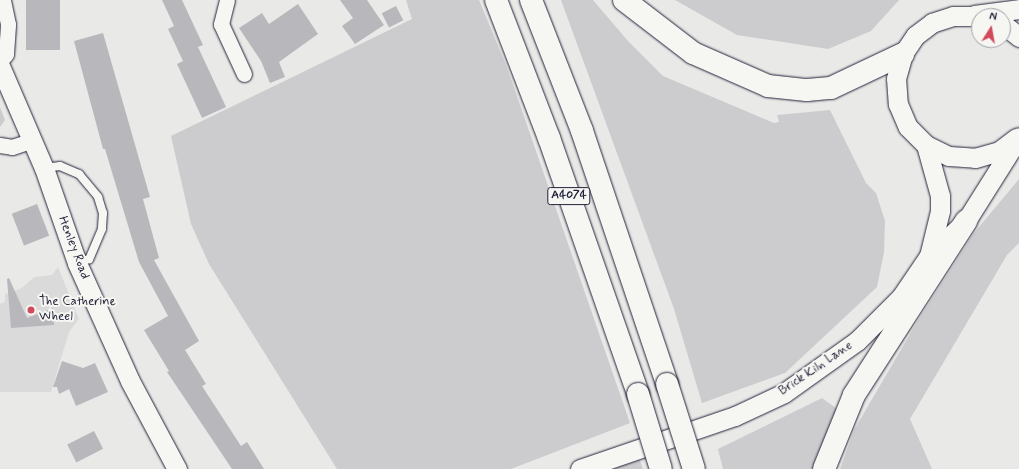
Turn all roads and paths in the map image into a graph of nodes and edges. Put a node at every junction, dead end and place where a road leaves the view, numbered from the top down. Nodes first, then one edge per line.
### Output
1 (3, 0) edge
2 (227, 0) edge
3 (496, 0) edge
4 (531, 0) edge
5 (624, 0) edge
6 (971, 15) edge
7 (1011, 30) edge
8 (1019, 37) edge
9 (903, 54) junction
10 (0, 60) edge
11 (0, 66) edge
12 (244, 74) dead end
13 (1019, 136) edge
14 (33, 140) junction
15 (0, 145) edge
16 (926, 145) junction
17 (44, 168) junction
18 (966, 221) junction
19 (929, 256) junction
20 (77, 263) junction
21 (177, 469) edge
22 (580, 469) edge
23 (661, 469) edge
24 (694, 469) edge
25 (824, 469) edge

1 - 10 street
2 - 12 street
3 - 23 main road, A4074, bridge
4 - 24 main road, A4074, bridge
5 - 9 main road
6 - 9 street
7 - 8 street
9 - 16 street
11 - 14 street, Henley Road
13 - 16 street
13 - 18 street, Brick Kiln Lane
14 - 15 street
14 - 17 street, Henley Road
16 - 19 street, Brick Kiln Lane
17 - 20 street, Henley Road
17 - 20 lane
18 - 19 street, Brick Kiln Lane
18 - 25 main road
19 - 22 street, Brick Kiln Lane
20 - 21 street, Henley Road

